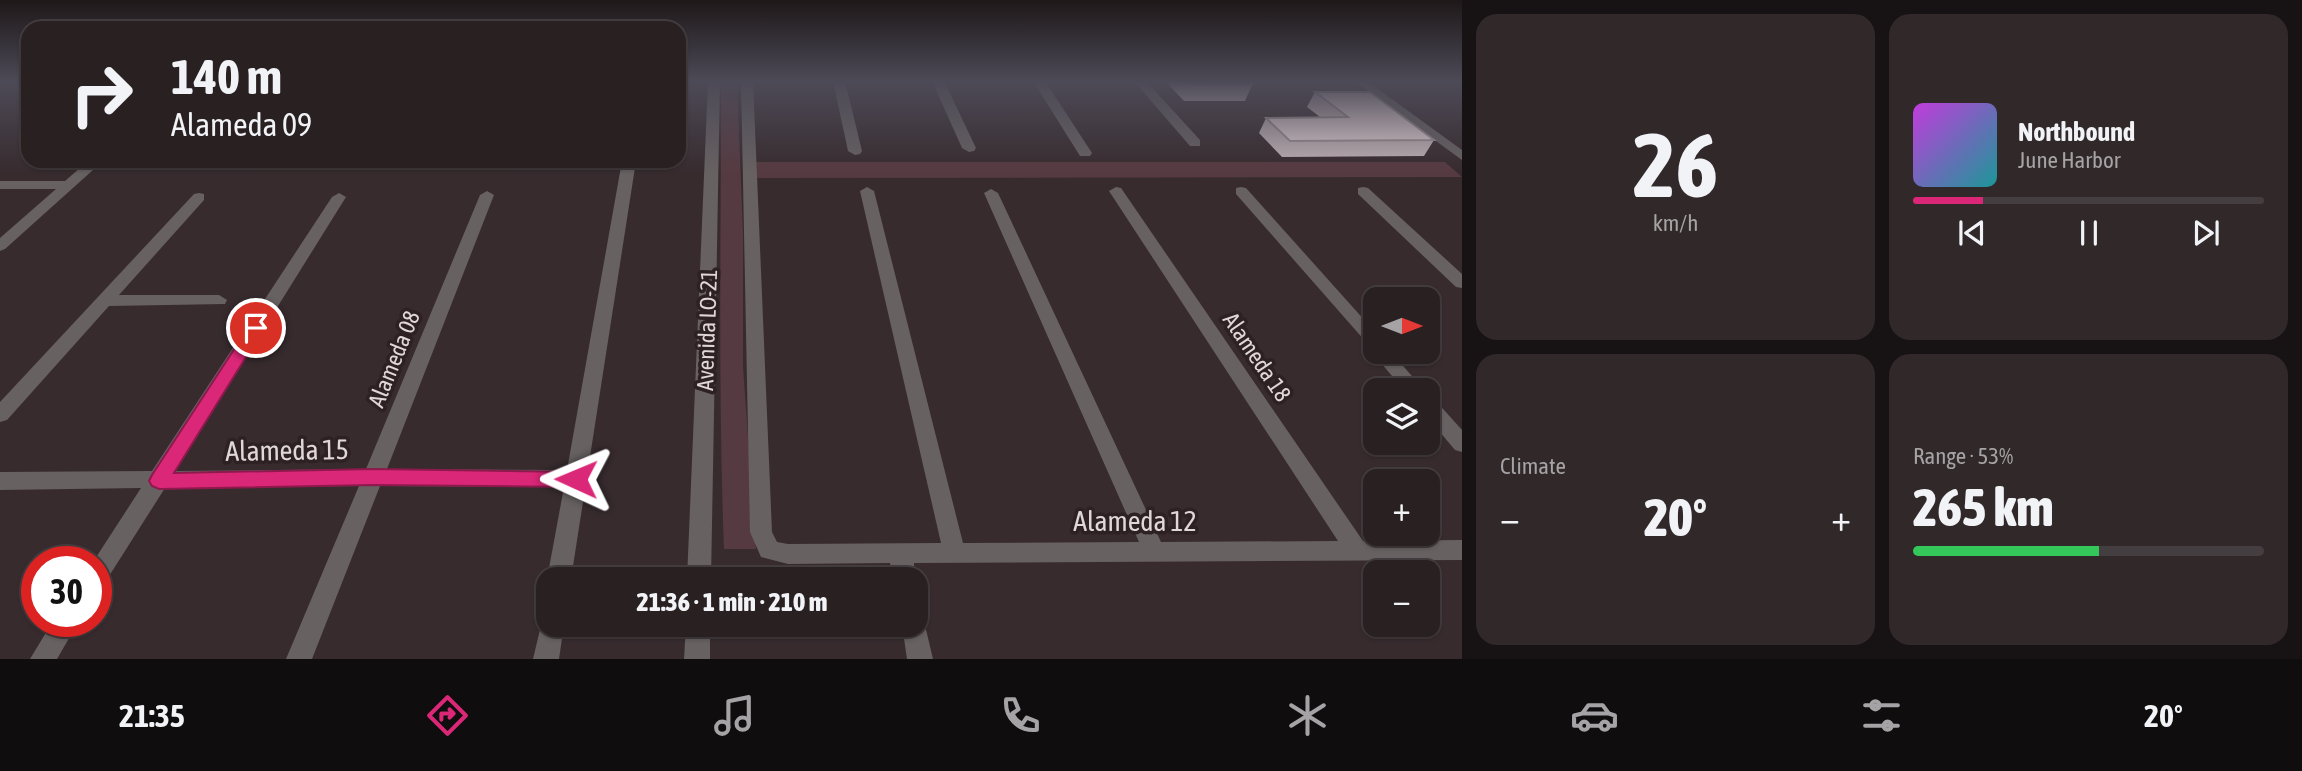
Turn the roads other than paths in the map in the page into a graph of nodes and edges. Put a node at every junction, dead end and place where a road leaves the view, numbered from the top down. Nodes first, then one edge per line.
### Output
1 (713, 112) edge
2 (748, 112) edge
3 (846, 112) edge
4 (952, 112) edge
5 (1059, 112) edge
6 (1167, 112) edge
7 (1402, 112) edge
8 (1195, 143) dead end
9 (969, 148) dead end
10 (855, 151) dead end
11 (1085, 153) dead end
12 (1462, 156) edge
13 (88, 168) edge
14 (628, 168) edge
15 (0, 185) edge
16 (69, 185) junction
17 (867, 191) dead end
18 (1116, 191) dead end
19 (1241, 191) dead end
20 (1363, 191) dead end
21 (991, 193) dead end
22 (487, 195) dead end
23 (199, 197) dead end
24 (339, 197) dead end
25 (0, 246) edge
26 (1462, 283) edge
27 (219, 300) dead end
28 (105, 301) junction
29 (1363, 330) edge
30 (1392, 364) edge
31 (1404, 378) edge
32 (0, 415) edge
33 (1440, 419) edge
34 (1462, 444) edge
35 (373, 477) junction
36 (576, 479) junction
37 (0, 481) edge
38 (159, 481) junction
39 (1357, 550) junction
40 (1462, 550) edge
41 (1154, 551) junction
42 (954, 552) junction
43 (112, 553) edge
44 (900, 553) junction
45 (561, 567) edge
46 (699, 567) edge
47 (903, 567) edge
48 (57, 637) edge
49 (550, 637) edge
50 (698, 637) edge
51 (916, 637) edge
52 (43, 659) edge
53 (299, 659) edge
54 (547, 659) edge
55 (697, 659) edge
56 (920, 659) edge

1 - 46 street, Avenida LO-21
2 - 44 street, Alameda 12
3 - 10 street
4 - 9 street
5 - 11 street
6 - 8 street
7 - 12 street
13 - 16 street
14 - 36 street
15 - 16 street
16 - 25 street
17 - 42 street
18 - 39 street, Alameda 18
19 - 29 street
20 - 26 street
21 - 41 street
22 - 35 street, Alameda 08
23 - 28 street
24 - 38 street
27 - 28 street
28 - 32 street
30 - 31 street
33 - 34 street
35 - 36 street, Alameda 15
35 - 38 street, Alameda 15
35 - 53 street, Alameda 08
36 - 45 street
37 - 38 street, Alameda 15
38 - 43 street
39 - 40 street, Alameda 12
39 - 41 street, Alameda 12
41 - 42 street, Alameda 12
42 - 44 street, Alameda 12
44 - 47 street
48 - 52 street
49 - 54 street
50 - 55 street
51 - 56 street

